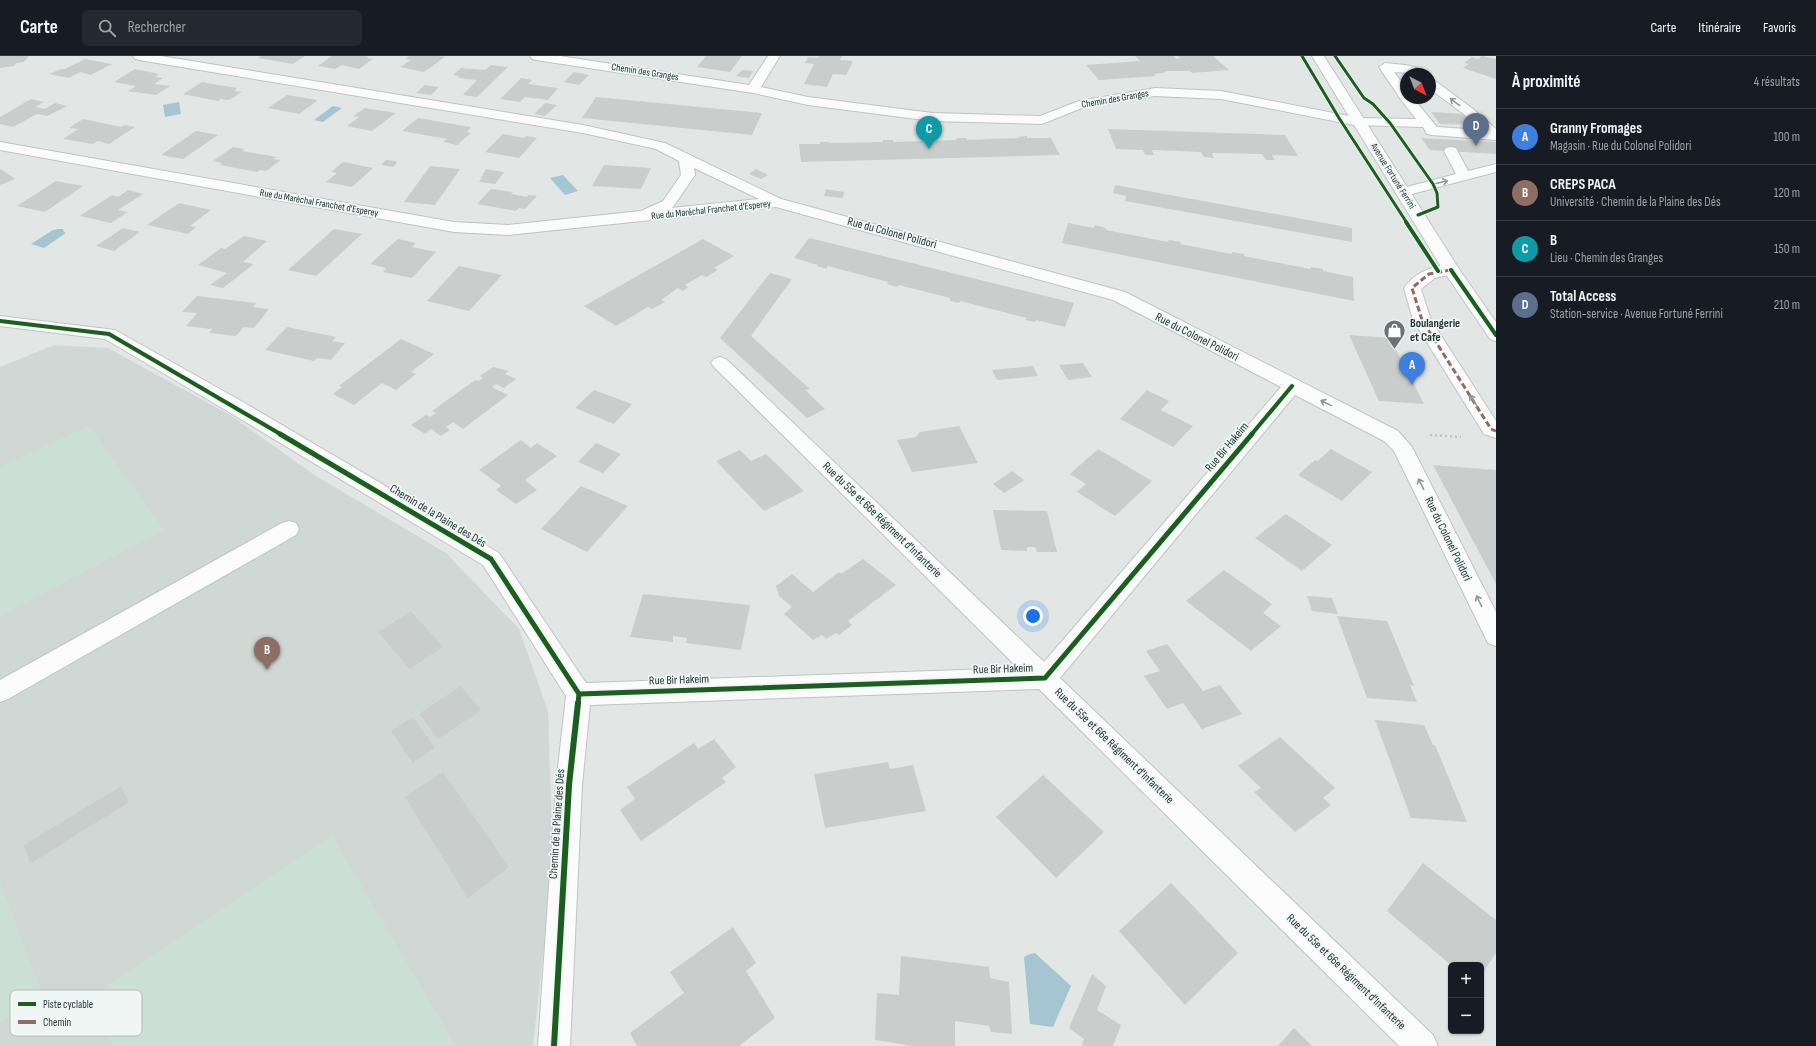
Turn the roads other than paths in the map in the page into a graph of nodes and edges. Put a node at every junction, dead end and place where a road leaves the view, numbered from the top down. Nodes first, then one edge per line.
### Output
1 (139, 56) edge
2 (536, 56) edge
3 (774, 56) edge
4 (1318, 56) edge
5 (551, 57) edge
6 (1400, 69) edge
7 (1436, 87) edge
8 (1400, 89) edge
9 (753, 90) junction
10 (1411, 104) edge
11 (1359, 122) junction
12 (1433, 131) junction
13 (1496, 135) edge
14 (0, 146) edge
15 (1451, 152) dead end
16 (686, 159) junction
17 (1496, 168) edge
18 (1464, 176) junction
19 (1404, 192) junction
20 (776, 202) junction
21 (641, 217) junction
22 (1451, 270) junction
23 (0, 321) edge
24 (1496, 335) edge
25 (720, 363) dead end
26 (1292, 386) junction
27 (1496, 431) edge
28 (289, 529) dead end
29 (1496, 636) edge
30 (1045, 678) junction
31 (0, 692) edge
32 (579, 694) junction
33 (554, 1046) edge
34 (1422, 1046) edge

1 - 16 street, Rue du Maréchal Franchet d'Esperey
2 - 5 street, Chemin des Granges
3 - 9 street
4 - 11 street, Avenue Fortuné Ferrini
5 - 9 street, Chemin des Granges
6 - 8 lane
13 -> 7 lane
9 - 11 street, Chemin des Granges
10 - 12 lane
11 - 12 lane
11 - 19 street, Avenue Fortuné Ferrini
12 - 13 lane
14 - 21 street, Rue du Maréchal Franchet d'Esperey
15 - 18 lane
16 - 20 street, Rue du Maréchal Franchet d'Esperey
16 - 21 street, Rue du Maréchal Franchet d'Esperey
17 - 18 lane
19 -> 18 lane
19 - 22 street, Avenue Fortuné Ferrini
20 - 21 street, Rue du Maréchal Franchet d'Esperey
20 - 26 street, Rue du Colonel Polidori
22 - 24 street, Avenue Fortuné Ferrini
27 -> 22 street
23 - 32 street, Chemin de la Plaine des Dés
25 - 30 street, Rue du 55e et 66e Régiment d'Infanterie
29 -> 26 street, Rue du Colonel Polidori
26 - 30 street, Rue Bir Hakeim
28 - 31 lane
30 - 32 street, Rue Bir Hakeim
30 - 34 street, Rue du 55e et 66e Régiment d'Infanterie
32 - 33 street, Chemin de la Plaine des Dés

